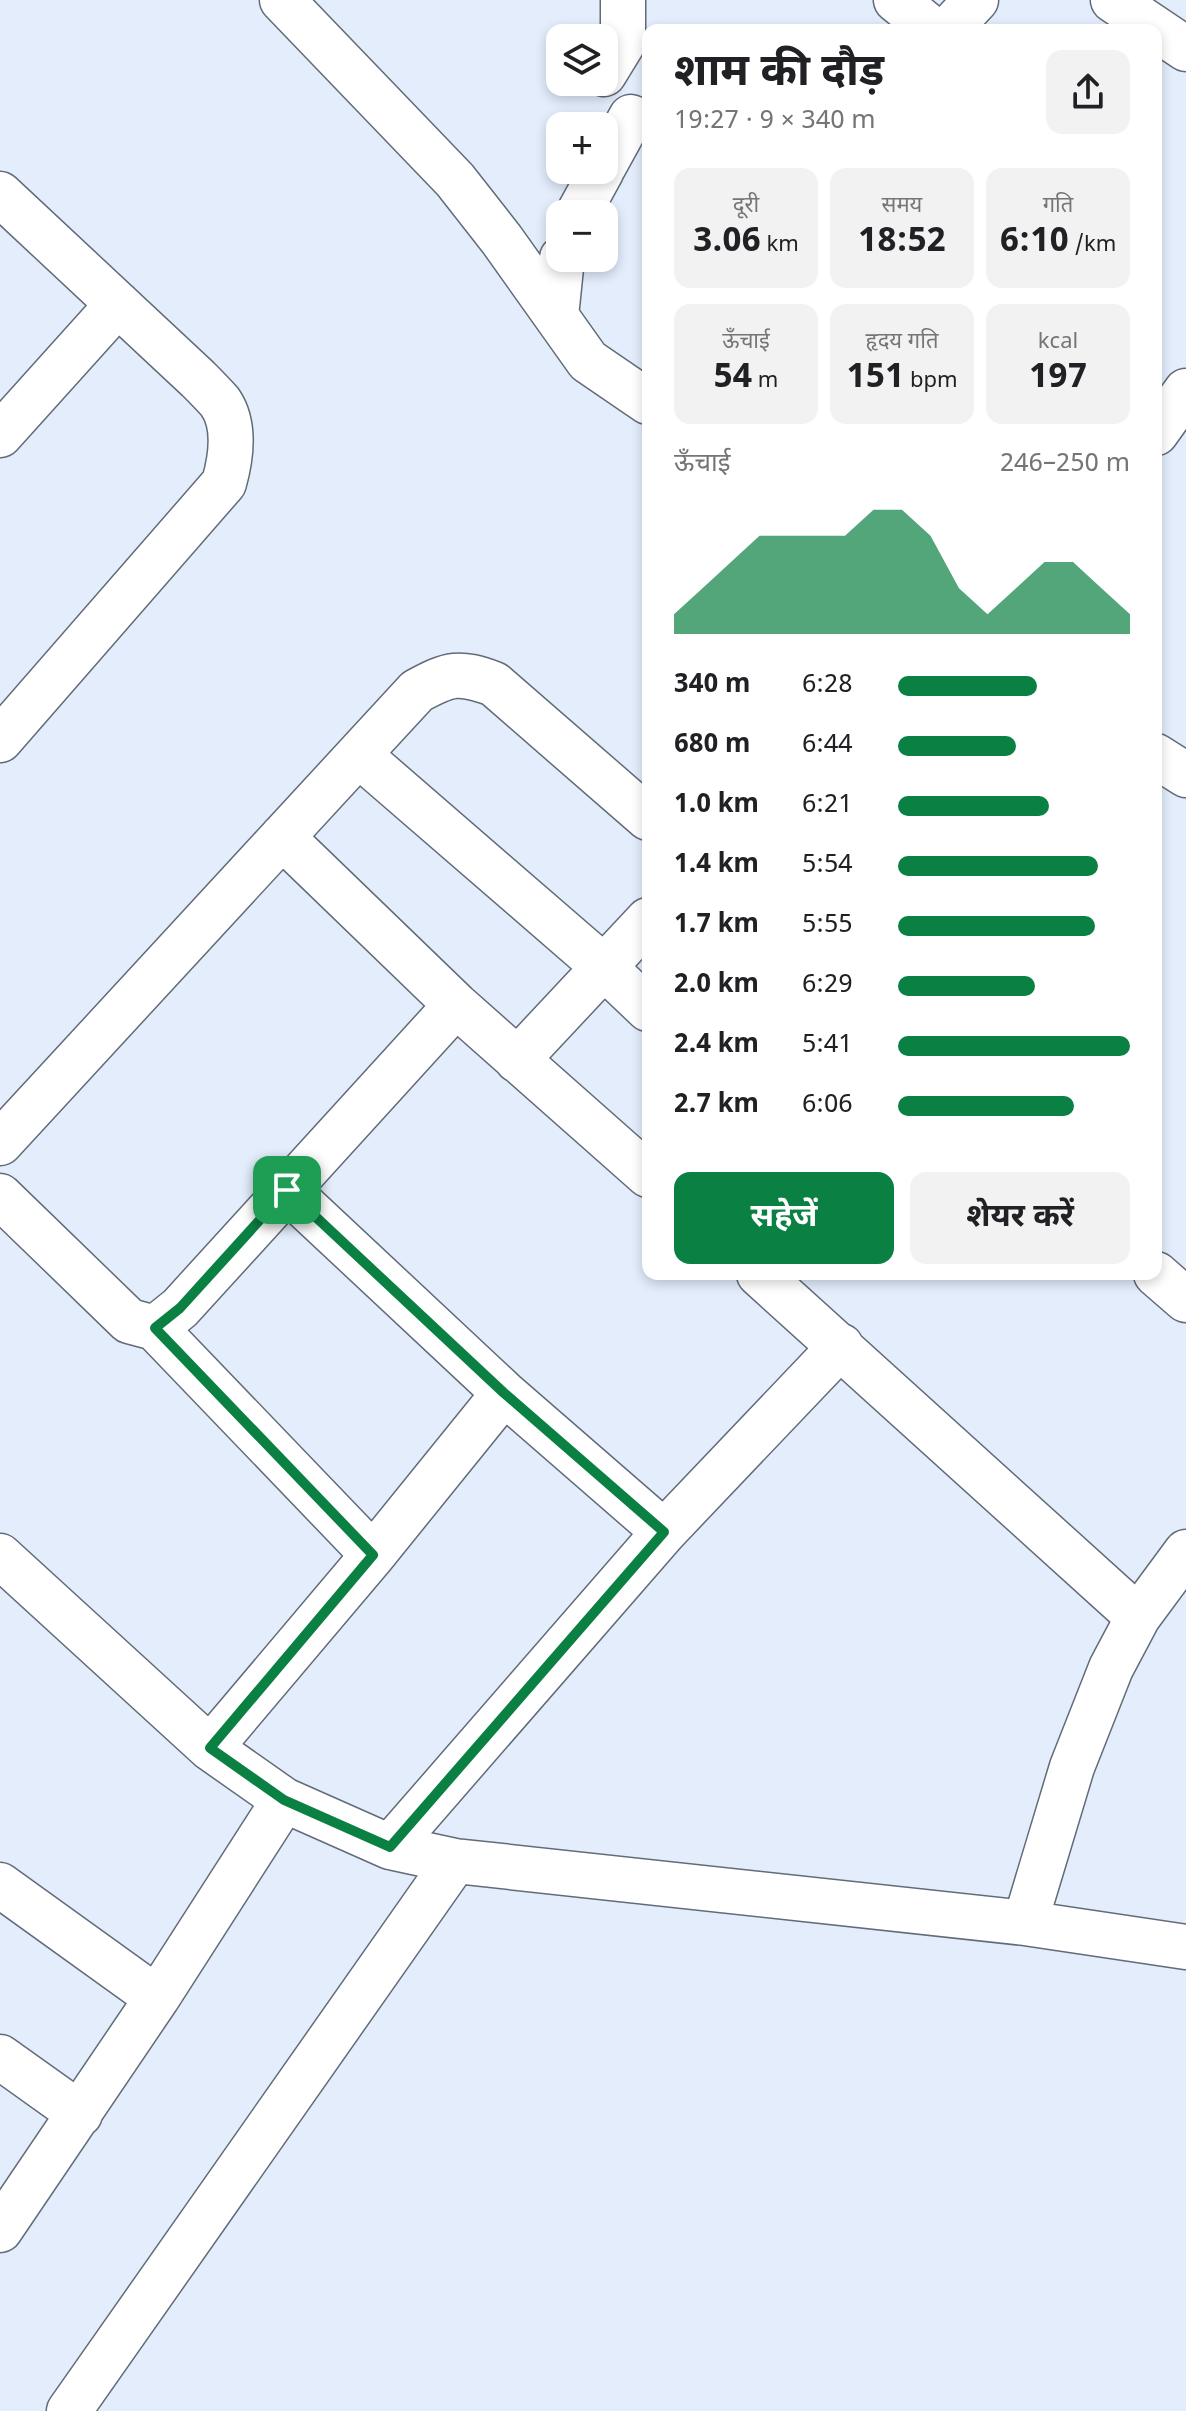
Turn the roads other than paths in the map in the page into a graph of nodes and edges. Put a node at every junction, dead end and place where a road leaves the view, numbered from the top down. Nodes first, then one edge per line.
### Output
1 (282, 0) edge
2 (623, 0) edge
3 (896, 0) edge
4 (976, 0) edge
5 (1113, 0) edge
6 (926, 24) edge
7 (954, 24) edge
8 (1149, 24) edge
9 (1162, 33) edge
10 (1186, 49) edge
11 (618, 51) edge
12 (631, 117) dead end
13 (618, 141) edge
14 (0, 194) edge
15 (561, 272) edge
16 (118, 304) junction
17 (556, 316) junction
18 (1186, 391) edge
19 (642, 398) edge
20 (1162, 425) edge
21 (0, 435) edge
22 (0, 740) edge
23 (359, 755) junction
24 (1162, 760) edge
25 (1186, 775) edge
26 (642, 813) edge
27 (282, 837) junction
28 (642, 927) edge
29 (605, 968) junction
30 (642, 1003) edge
31 (456, 1005) junction
32 (517, 1060) junction
33 (0, 1143) edge
34 (642, 1170) edge
35 (287, 1190) junction
36 (0, 1196) edge
37 (1162, 1279) edge
38 (768, 1280) edge
39 (1186, 1300) edge
40 (155, 1328) junction
41 (841, 1346) junction
42 (504, 1393) junction
43 (664, 1532) junction
44 (1186, 1552) edge
45 (373, 1555) junction
46 (0, 1556) edge
47 (1138, 1617) junction
48 (210, 1748) junction
49 (284, 1800) junction
50 (390, 1847) junction
51 (455, 1861) junction
52 (0, 1885) edge
53 (1025, 1923) junction
54 (1182, 1944) edge
55 (157, 1998) junction
56 (0, 2057) edge
57 (80, 2114) junction
58 (2, 2223) edge
59 (69, 2411) edge

1 - 17 street
2 - 11 street
3 - 6 street
4 - 7 street
5 - 8 street
9 - 10 street
12 - 13 street
14 - 16 street
15 - 17 street
16 - 21 street
16 - 22 street
17 - 19 street
18 - 20 street
23 - 26 street
23 - 27 street
23 - 29 street
24 - 25 street
27 - 31 street
27 - 33 street
28 - 29 street
29 - 30 street
29 - 32 street
31 - 32 street
31 - 35 street
32 - 34 street
35 - 40 street
35 - 42 street
36 - 40 street
37 - 39 street
38 - 41 street
40 - 45 street
41 - 43 street
41 - 47 street
42 - 43 street
42 - 45 street
43 - 50 street
44 - 47 street
45 - 48 street
46 - 48 street
47 - 53 street
48 - 49 street
49 - 50 street
49 - 55 street
50 - 51 street
51 - 53 street
51 - 59 street
52 - 55 street
53 - 54 street
55 - 57 street
56 - 57 street
57 - 58 street

